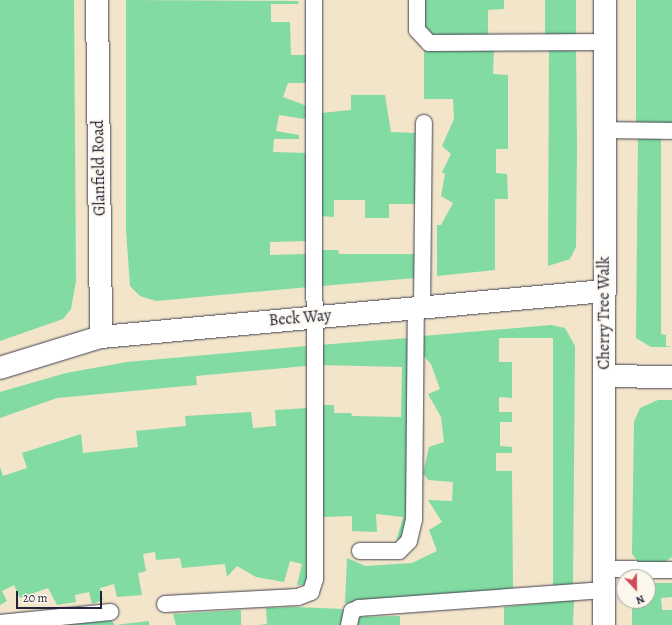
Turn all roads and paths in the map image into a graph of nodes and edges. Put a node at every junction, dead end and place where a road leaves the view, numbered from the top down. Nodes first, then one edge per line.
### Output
1 (97, 0) edge
2 (314, 0) edge
3 (417, 0) edge
4 (605, 0) edge
5 (605, 42) junction
6 (424, 123) dead end
7 (604, 130) junction
8 (672, 131) edge
9 (604, 291) junction
10 (419, 308) junction
11 (312, 317) junction
12 (101, 337) junction
13 (0, 368) edge
14 (605, 376) junction
15 (672, 377) edge
16 (360, 551) dead end
17 (672, 570) edge
18 (604, 579) junction
19 (165, 604) dead end
20 (110, 612) dead end
21 (0, 623) edge
22 (349, 625) edge
23 (604, 625) edge

1 - 12 street, Glanfield Road
2 - 11 lane
3 - 5 lane
4 - 5 street, Cherry Tree Walk
5 - 7 street, Cherry Tree Walk
6 - 10 lane
7 - 8 lane
7 - 9 street, Cherry Tree Walk
9 - 10 street, Beck Way
9 - 14 street, Cherry Tree Walk
10 - 11 street, Beck Way
10 - 16 lane
11 - 12 street, Beck Way
11 - 19 lane
12 - 13 street, Beck Way
14 - 15 street
14 - 18 street, Cherry Tree Walk
17 - 18 lane
18 - 22 lane
18 - 23 street, Cherry Tree Walk
20 - 21 lane

